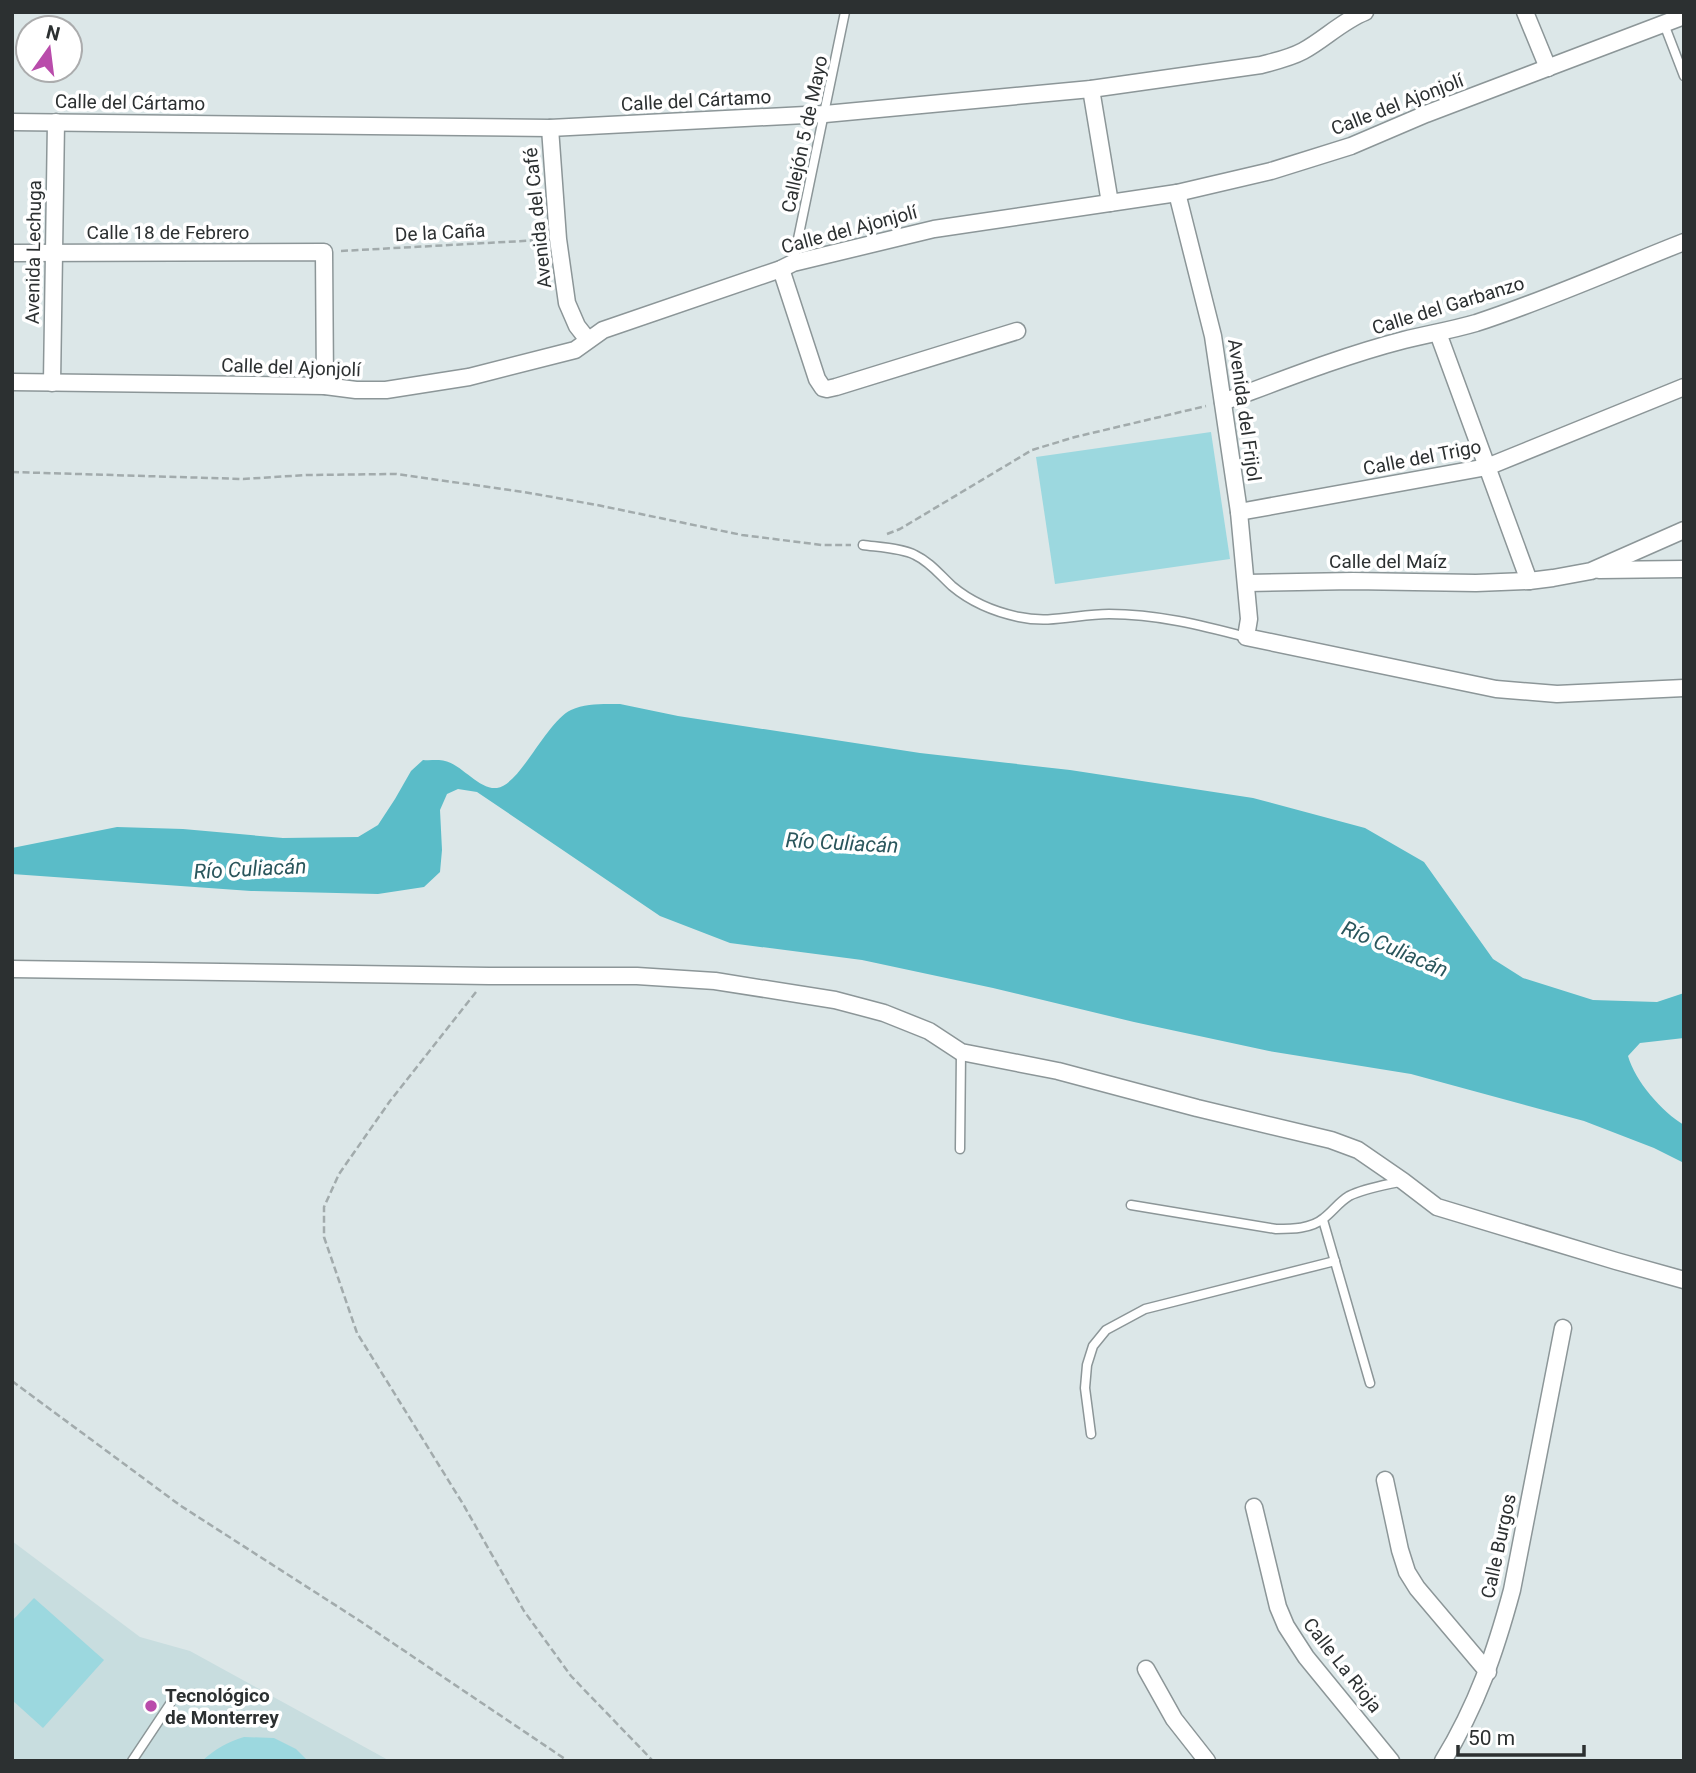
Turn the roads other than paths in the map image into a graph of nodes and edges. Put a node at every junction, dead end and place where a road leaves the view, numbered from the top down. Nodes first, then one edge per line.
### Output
1 (845, 12) edge
2 (1365, 12) edge
3 (1525, 12) edge
4 (1684, 16) edge
5 (1664, 24) junction
6 (1548, 68) junction
7 (1684, 76) edge
8 (1091, 89) junction
9 (825, 114) junction
10 (12, 122) edge
11 (56, 122) junction
12 (550, 128) junction
13 (1177, 193) junction
14 (1110, 203) junction
15 (1684, 242) edge
16 (12, 253) edge
17 (54, 253) junction
18 (787, 266) junction
19 (1017, 331) dead end
20 (1438, 334) junction
21 (588, 340) junction
22 (12, 382) edge
23 (52, 383) junction
24 (325, 386) junction
25 (1684, 387) edge
26 (1223, 402) junction
27 (1487, 467) junction
28 (1239, 512) junction
29 (1684, 530) edge
30 (863, 545) road end
31 (1684, 569) edge
32 (1591, 570) junction
33 (1529, 581) junction
34 (1247, 583) junction
35 (1247, 637) junction
36 (1684, 688) edge
37 (12, 969) edge
38 (961, 1052) junction
39 (960, 1149) dead end
40 (1403, 1181) junction
41 (1131, 1205) dead end
42 (1323, 1220) junction
43 (1335, 1261) junction
44 (1684, 1280) edge
45 (1563, 1328) dead end
46 (1370, 1382) dead end
47 (1091, 1434) dead end
48 (1385, 1480) dead end
49 (1254, 1507) dead end
50 (1146, 1669) dead end
51 (1488, 1672) junction
52 (170, 1704) dead end
53 (1444, 1759) edge
54 (132, 1761) edge
55 (1207, 1761) edge
56 (1391, 1761) edge
57 (1462, 1761) edge

1 - 9 lane, Callejón 5 de Mayo
2 - 8 street, Calle del Cártamo
3 - 6 street
4 - 5 street, Calle del Ajonjolí
5 - 6 street, Calle del Ajonjolí
5 - 7 lane
6 - 13 street, Calle del Ajonjolí
8 - 9 street, Calle del Cártamo
8 - 14 street
9 - 12 street, Calle del Cártamo
9 - 18 lane, Callejón 5 de Mayo
10 - 11 street, Calle del Cártamo
11 - 12 street, Calle del Cártamo
11 - 17 street, Avenida Lechuga
12 - 21 street, Avenida del Café
13 - 14 street, Calle del Ajonjolí
13 - 26 street, Avenida del Frijol
14 - 18 street, Calle del Ajonjolí
15 - 20 street, Calle del Garbanzo
16 - 17 street, Calle 18 de Febrero
17 - 23 street, Avenida Lechuga
17 - 24 street, Calle 18 de Febrero
18 - 19 street
18 - 21 street, Calle del Ajonjolí
20 - 26 street, Calle del Garbanzo
20 - 27 street
21 - 24 street, Calle del Ajonjolí
22 - 23 street, Calle del Ajonjolí
23 - 24 street, Calle del Ajonjolí
25 - 27 street, Calle del Trigo
26 - 28 street, Avenida del Frijol
27 - 28 street, Calle del Trigo
27 - 33 street
28 - 34 street, Avenida del Frijol
29 - 32 street
30 - 35 lane
31 - 32 street
32 - 33 street, Calle del Maíz
33 - 34 street, Calle del Maíz
34 - 35 street, Avenida del Frijol
35 - 36 street
37 - 38 street
38 - 39 lane
38 - 40 street
40 - 42 lane
40 - 44 street
41 - 42 lane
42 - 43 lane
43 - 46 lane
43 - 47 lane
45 - 51 street, Calle Burgos
48 - 51 street
49 - 56 street, Calle La Rioja
50 - 55 street
51 - 53 street, Calle Burgos
52 - 54 lane
53 - 57 street

